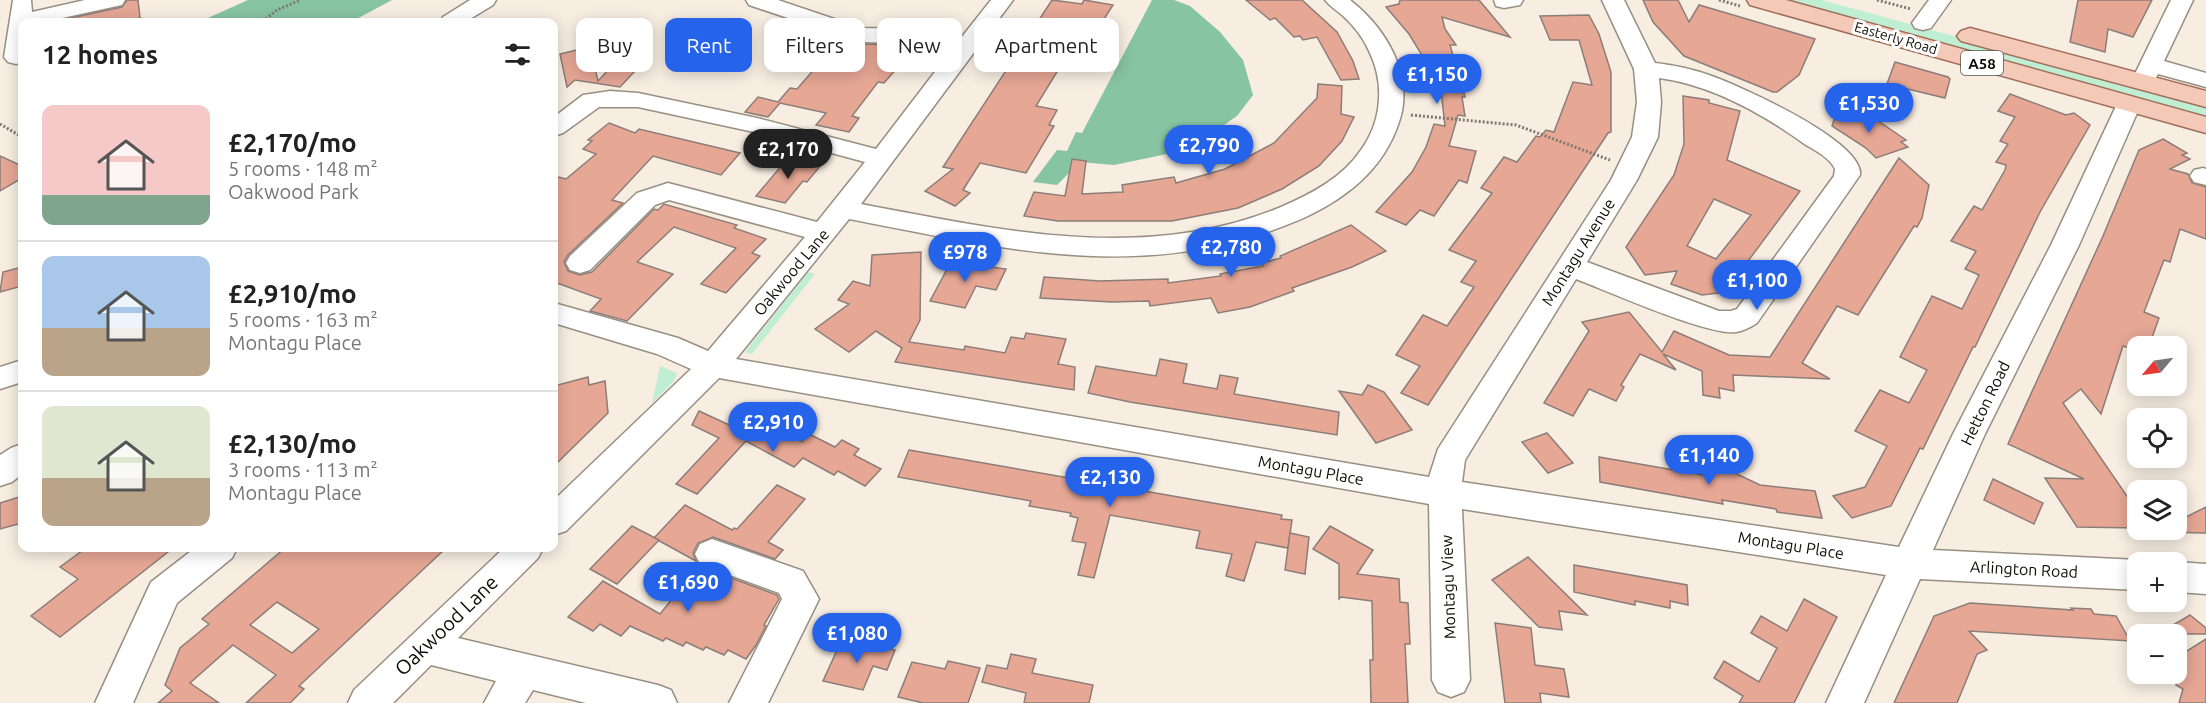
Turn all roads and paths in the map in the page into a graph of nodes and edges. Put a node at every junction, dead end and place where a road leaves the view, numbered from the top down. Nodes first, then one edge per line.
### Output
1 (114, 0) edge
2 (300, 0) edge
3 (485, 0) edge
4 (757, 0) edge
5 (1002, 0) edge
6 (1336, 0) edge
7 (1512, 0) edge
8 (1613, 0) edge
9 (1759, 0) edge
10 (1838, 0) edge
11 (1876, 0) edge
12 (1940, 0) edge
13 (2182, 0) edge
14 (1504, 1) edge
15 (22, 11) edge
16 (1920, 17) junction
17 (267, 18) edge
18 (457, 18) edge
19 (877, 35) edge
20 (18, 42) edge
21 (962, 53) edge
22 (16, 57) dead end
23 (1646, 69) junction
24 (947, 72) edge
25 (2206, 80) edge
26 (2141, 84) junction
27 (2206, 99) edge
28 (1390, 112) junction
29 (0, 124) edge
30 (558, 125) edge
31 (2206, 125) edge
32 (18, 135) edge
33 (881, 158) junction
34 (1631, 167) junction
35 (843, 209) junction
36 (824, 233) junction
37 (580, 263) dead end
38 (1570, 266) junction
39 (558, 315) edge
40 (713, 366) junction
41 (18, 372) edge
42 (0, 378) edge
43 (18, 460) edge
44 (0, 473) edge
45 (1445, 493) junction
46 (558, 517) edge
47 (215, 552) edge
48 (522, 552) edge
49 (712, 554) dead end
50 (1911, 564) junction
51 (2127, 574) edge
52 (2187, 578) edge
53 (2206, 579) edge
54 (424, 647) junction
55 (525, 671) junction
56 (1451, 680) dead end
57 (114, 703) edge
58 (367, 703) edge
59 (502, 703) edge
60 (658, 703) edge
61 (748, 703) edge
62 (1845, 703) edge

1 - 15 street
2 - 17 path
3 - 18 street
4 - 19 street
5 - 21 street, Oakwood Lane
6 - 28 street
7 - 14 street
8 - 23 street, Montagu Avenue
9 - 26 main road, Easterly Road / A58
10 - 16 main road, Easterly Road / A58
11 - 16 path
12 - 16 street
13 - 26 street, Hetton Road
16 - 26 main road, Easterly Road / A58
20 - 22 street
23 - 34 street, Montagu Avenue
23 - 38 street
24 - 33 street, Oakwood Lane
25 - 26 street
26 - 27 main road, Easterly Road / A58
26 - 31 main road, Easterly Road / A58
26 - 50 street, Hetton Road
28 - 34 path
28 - 35 street
29 - 32 path
30 - 33 street
33 - 35 street, Oakwood Lane
34 - 38 street, Montagu Avenue
35 - 36 street, Oakwood Lane
36 - 37 street
36 - 40 street, Oakwood Lane
38 - 45 street, Montagu Avenue
39 - 40 street, Montagu Place
40 - 45 street, Montagu Place
40 - 46 street, Oakwood Lane
41 - 42 street
43 - 44 street
45 - 50 street, Montagu Place
45 - 56 street, Montagu View
47 - 57 street
48 - 54 street, Oakwood Lane
49 - 61 street
50 - 51 street, Arlington Road
50 - 62 street, Hetton Road
52 - 53 street
54 - 55 street
54 - 58 street, Oakwood Lane
55 - 59 street
55 - 60 street

